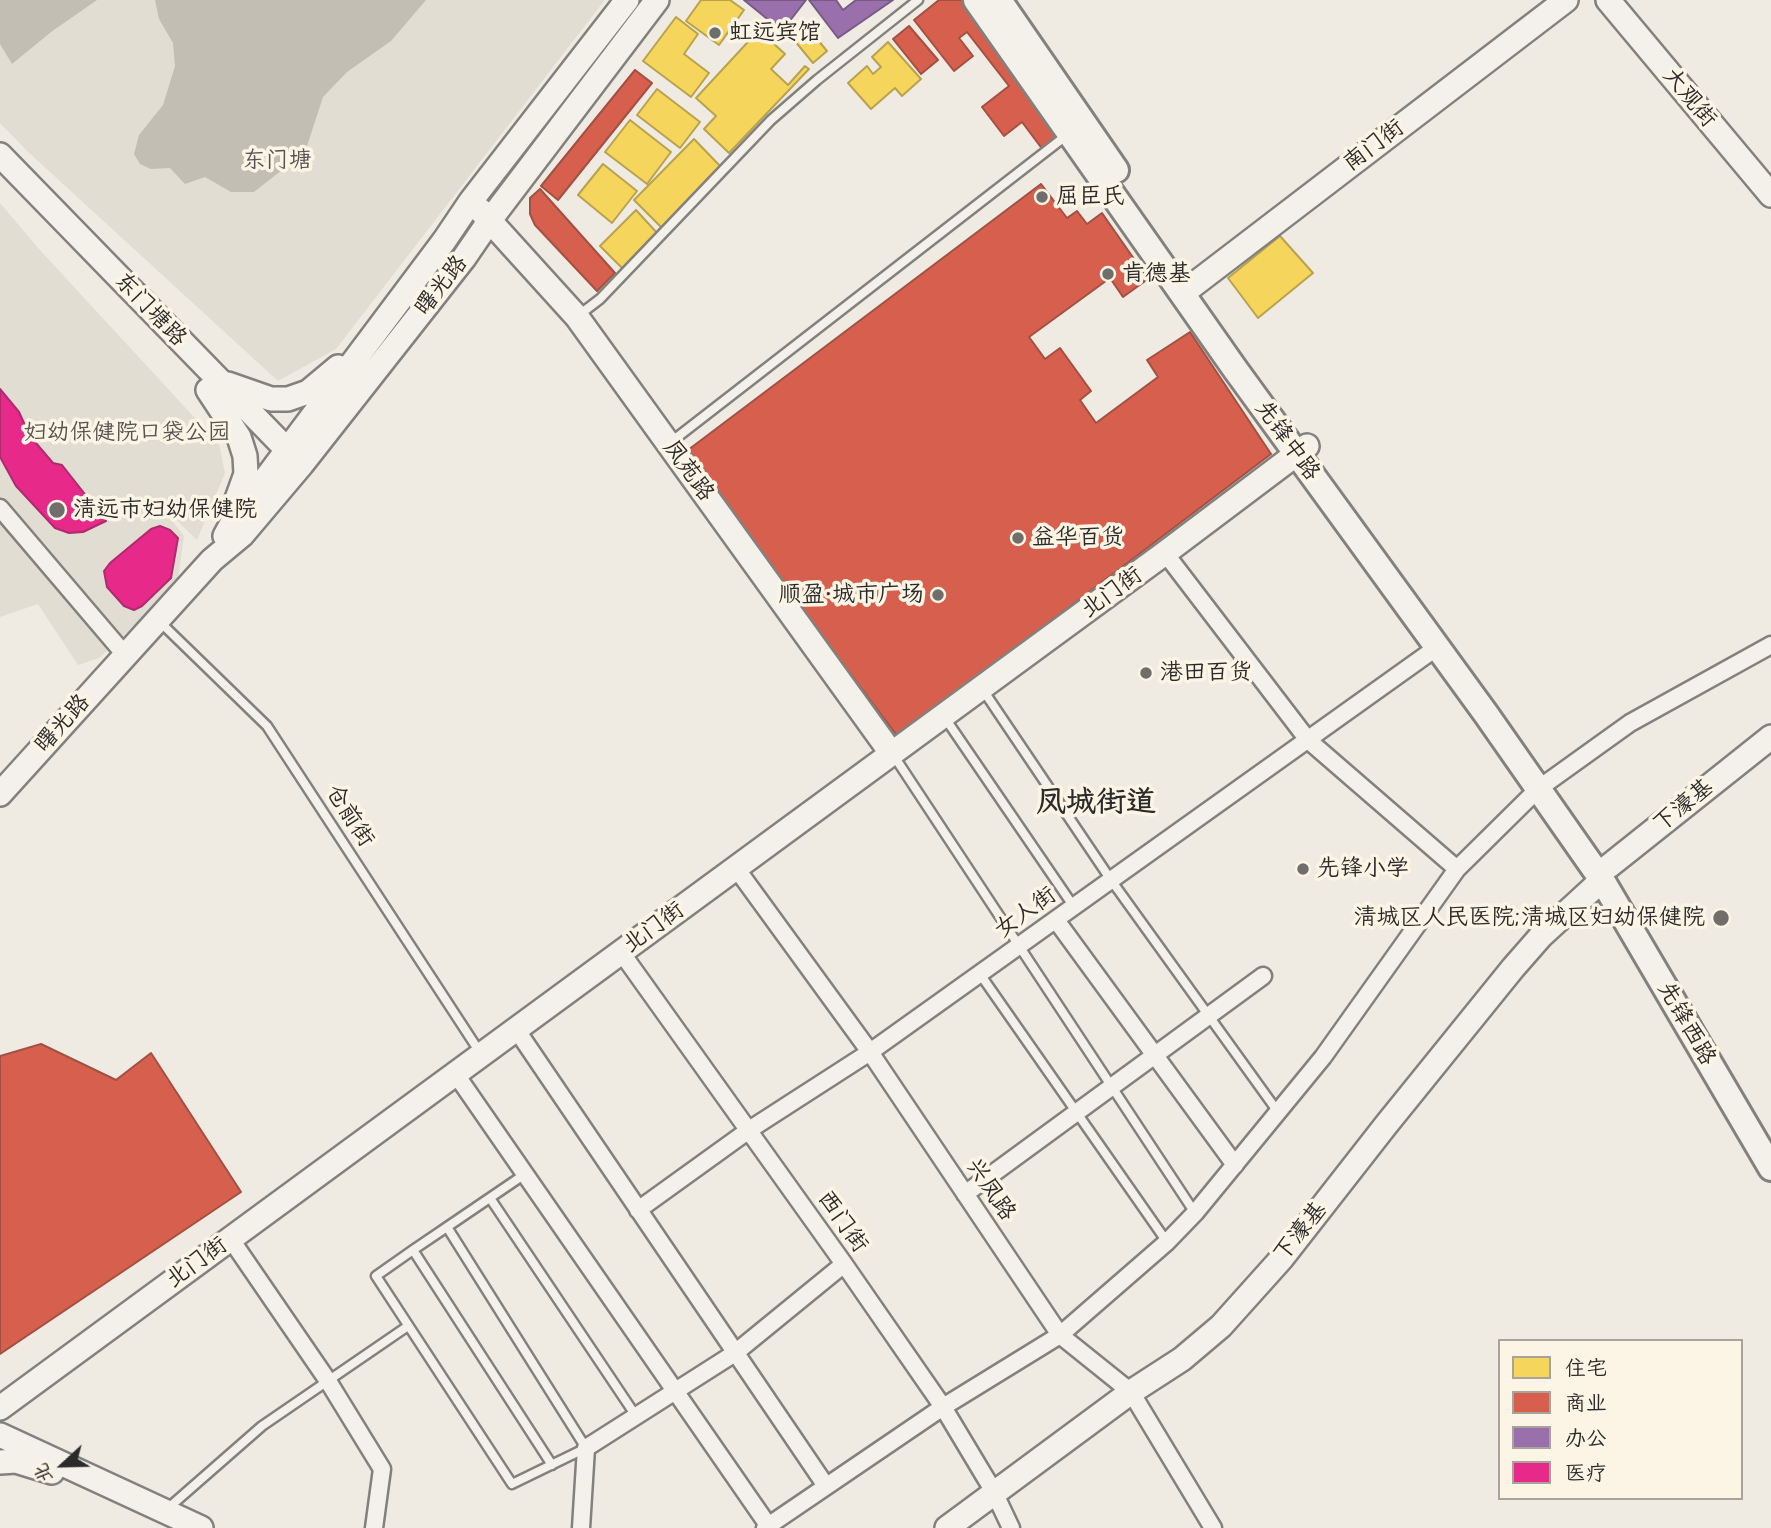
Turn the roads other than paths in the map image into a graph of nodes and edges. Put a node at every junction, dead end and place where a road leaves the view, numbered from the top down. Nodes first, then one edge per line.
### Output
1 (627, 0) edge
2 (657, 0) edge
3 (918, 0) edge
4 (976, 0) edge
5 (999, 0) edge
6 (1566, 0) edge
7 (1608, 0) edge
8 (1070, 133) junction
9 (0, 155) edge
10 (0, 174) edge
11 (1771, 195) edge
12 (471, 201) junction
13 (490, 220) junction
14 (1189, 288) junction
15 (577, 317) junction
16 (374, 335) junction
17 (213, 385) junction
18 (668, 444) junction
19 (1301, 450) junction
20 (290, 463) junction
21 (0, 508) edge
22 (231, 525) junction
23 (1166, 553) junction
24 (212, 560) junction
25 (158, 620) junction
26 (1771, 645) edge
27 (1436, 648) junction
28 (126, 656) junction
29 (981, 688) junction
30 (944, 716) junction
31 (1771, 737) edge
32 (1308, 740) junction
33 (1771, 749) edge
34 (892, 754) junction
35 (1544, 785) junction
36 (0, 794) edge
37 (736, 868) junction
38 (1457, 869) junction
39 (1609, 875) junction
40 (1111, 880) junction
41 (1074, 907) junction
42 (1056, 920) junction
43 (1019, 946) junction
44 (621, 952) junction
45 (980, 974) junction
46 (1263, 976) dead end
47 (1209, 1016) junction
48 (516, 1029) junction
49 (870, 1052) junction
50 (481, 1055) junction
51 (1155, 1055) junction
52 (455, 1073) junction
53 (1112, 1087) junction
54 (1077, 1112) junction
55 (1278, 1112) junction
56 (749, 1130) junction
57 (1771, 1147) edge
58 (1235, 1165) junction
59 (1771, 1168) edge
60 (525, 1174) junction
61 (965, 1194) junction
62 (490, 1198) junction
63 (638, 1210) junction
64 (1195, 1213) junction
65 (447, 1227) junction
66 (230, 1238) junction
67 (1167, 1242) junction
68 (413, 1250) junction
69 (845, 1264) junction
70 (408, 1326) junction
71 (1060, 1335) junction
72 (736, 1353) junction
73 (328, 1381) junction
74 (24, 1389) junction
75 (676, 1391) junction
76 (1130, 1392) junction
77 (0, 1398) edge
78 (943, 1407) junction
79 (0, 1408) edge
80 (636, 1416) junction
81 (0, 1435) edge
82 (0, 1448) edge
83 (586, 1448) junction
84 (0, 1462) edge
85 (552, 1465) junction
86 (52, 1472) junction
87 (826, 1486) junction
88 (994, 1492) junction
89 (168, 1519) edge
90 (768, 1527) edge
91 (201, 1528) edge
92 (374, 1528) edge
93 (581, 1528) edge
94 (947, 1528) edge
95 (1011, 1528) edge
96 (1213, 1528) edge

1 - 12 street, 曙光路
2 - 13 street, 曙光路
3 - 15 lane
4 - 8 main road, 先锋中路
5 - 14 main road, 先锋中路
6 - 14 street, 南门街
7 - 11 street, 大观街
8 - 14 main road, 先锋中路
8 - 18 lane
9 - 17 street, 东门塘路
10 - 17 street, 东门塘路
12 - 13 street, 凤苑路
12 - 16 street, 曙光路
13 - 15 street, 凤苑路
13 - 20 street, 曙光路
14 - 19 main road, 先锋中路
15 - 18 street, 凤苑路
16 - 17 street
16 - 20 street, 曙光路
17 - 20 street, 东门塘路
17 - 22 street
18 - 34 street, 凤苑路
19 - 23 street, 北门街
19 - 27 main road, 先锋中路
19 - 35 main road, 先锋中路
20 - 22 street, 曙光路
20 - 24 street, 曙光路
21 - 28 street
22 - 24 street, 曙光路
23 - 29 street, 北门街
23 - 32 street
24 - 25 street, 曙光路
25 - 28 street, 曙光路
25 - 50 lane, 仓前街
26 - 35 street
27 - 32 street, 女人街
27 - 35 main road, 先锋中路
28 - 36 street, 曙光路
29 - 30 street, 北门街
29 - 40 lane
30 - 34 street, 北门街
30 - 41 lane
31 - 39 street, 下濠基
32 - 38 street
32 - 40 street, 女人街
33 - 39 street, 下濠基
34 - 37 street, 北门街
34 - 43 lane
35 - 38 street
35 - 39 main road, 先锋中路
37 - 44 street, 北门街
37 - 49 street, 兴凤路
38 - 55 street
39 - 57 main road, 先锋西路
39 - 59 main road, 先锋西路
39 - 76 street, 下濠基
40 - 41 street, 女人街
40 - 47 lane
41 - 42 street, 女人街
42 - 43 street, 女人街
42 - 51 street
43 - 45 street, 女人街
43 - 53 lane
44 - 48 street, 北门街
44 - 56 street, 西门街
45 - 49 street, 女人街
45 - 54 lane
46 - 47 street
47 - 51 street
47 - 55 lane
48 - 50 street, 北门街
48 - 63 street
49 - 56 street, 女人街
49 - 61 street, 兴凤路
50 - 52 street, 北门街
51 - 53 street
51 - 58 street
52 - 60 street
52 - 66 street, 北门街
53 - 54 street
53 - 64 lane
54 - 61 street
54 - 67 lane
55 - 58 street
56 - 63 street, 女人街
56 - 69 street, 西门街
58 - 64 street
60 - 62 lane
60 - 75 street
61 - 71 street, 兴凤路
62 - 65 lane
62 - 80 lane
63 - 72 street
64 - 67 street
65 - 68 lane
65 - 83 lane
66 - 73 street
66 - 74 street, 北门街
67 - 71 street
68 - 70 lane
68 - 85 lane
69 - 72 street
69 - 78 street, 西门街
70 - 73 lane
70 - 85 lane
71 - 76 street, 兴凤路
71 - 78 street
72 - 75 street
72 - 87 street
73 - 89 lane
73 - 92 street
74 - 77 street
74 - 79 street, 北门街
75 - 80 street
75 - 90 street
76 - 88 street, 下濠基
76 - 96 street, 兴凤路
78 - 87 street
78 - 88 street, 西门街
80 - 83 street
81 - 89 street
82 - 86 street
83 - 85 lane
83 - 93 street
84 - 86 street
86 - 89 street
87 - 90 street
88 - 94 street, 下濠基
88 - 95 street, 西门街
89 - 91 street

